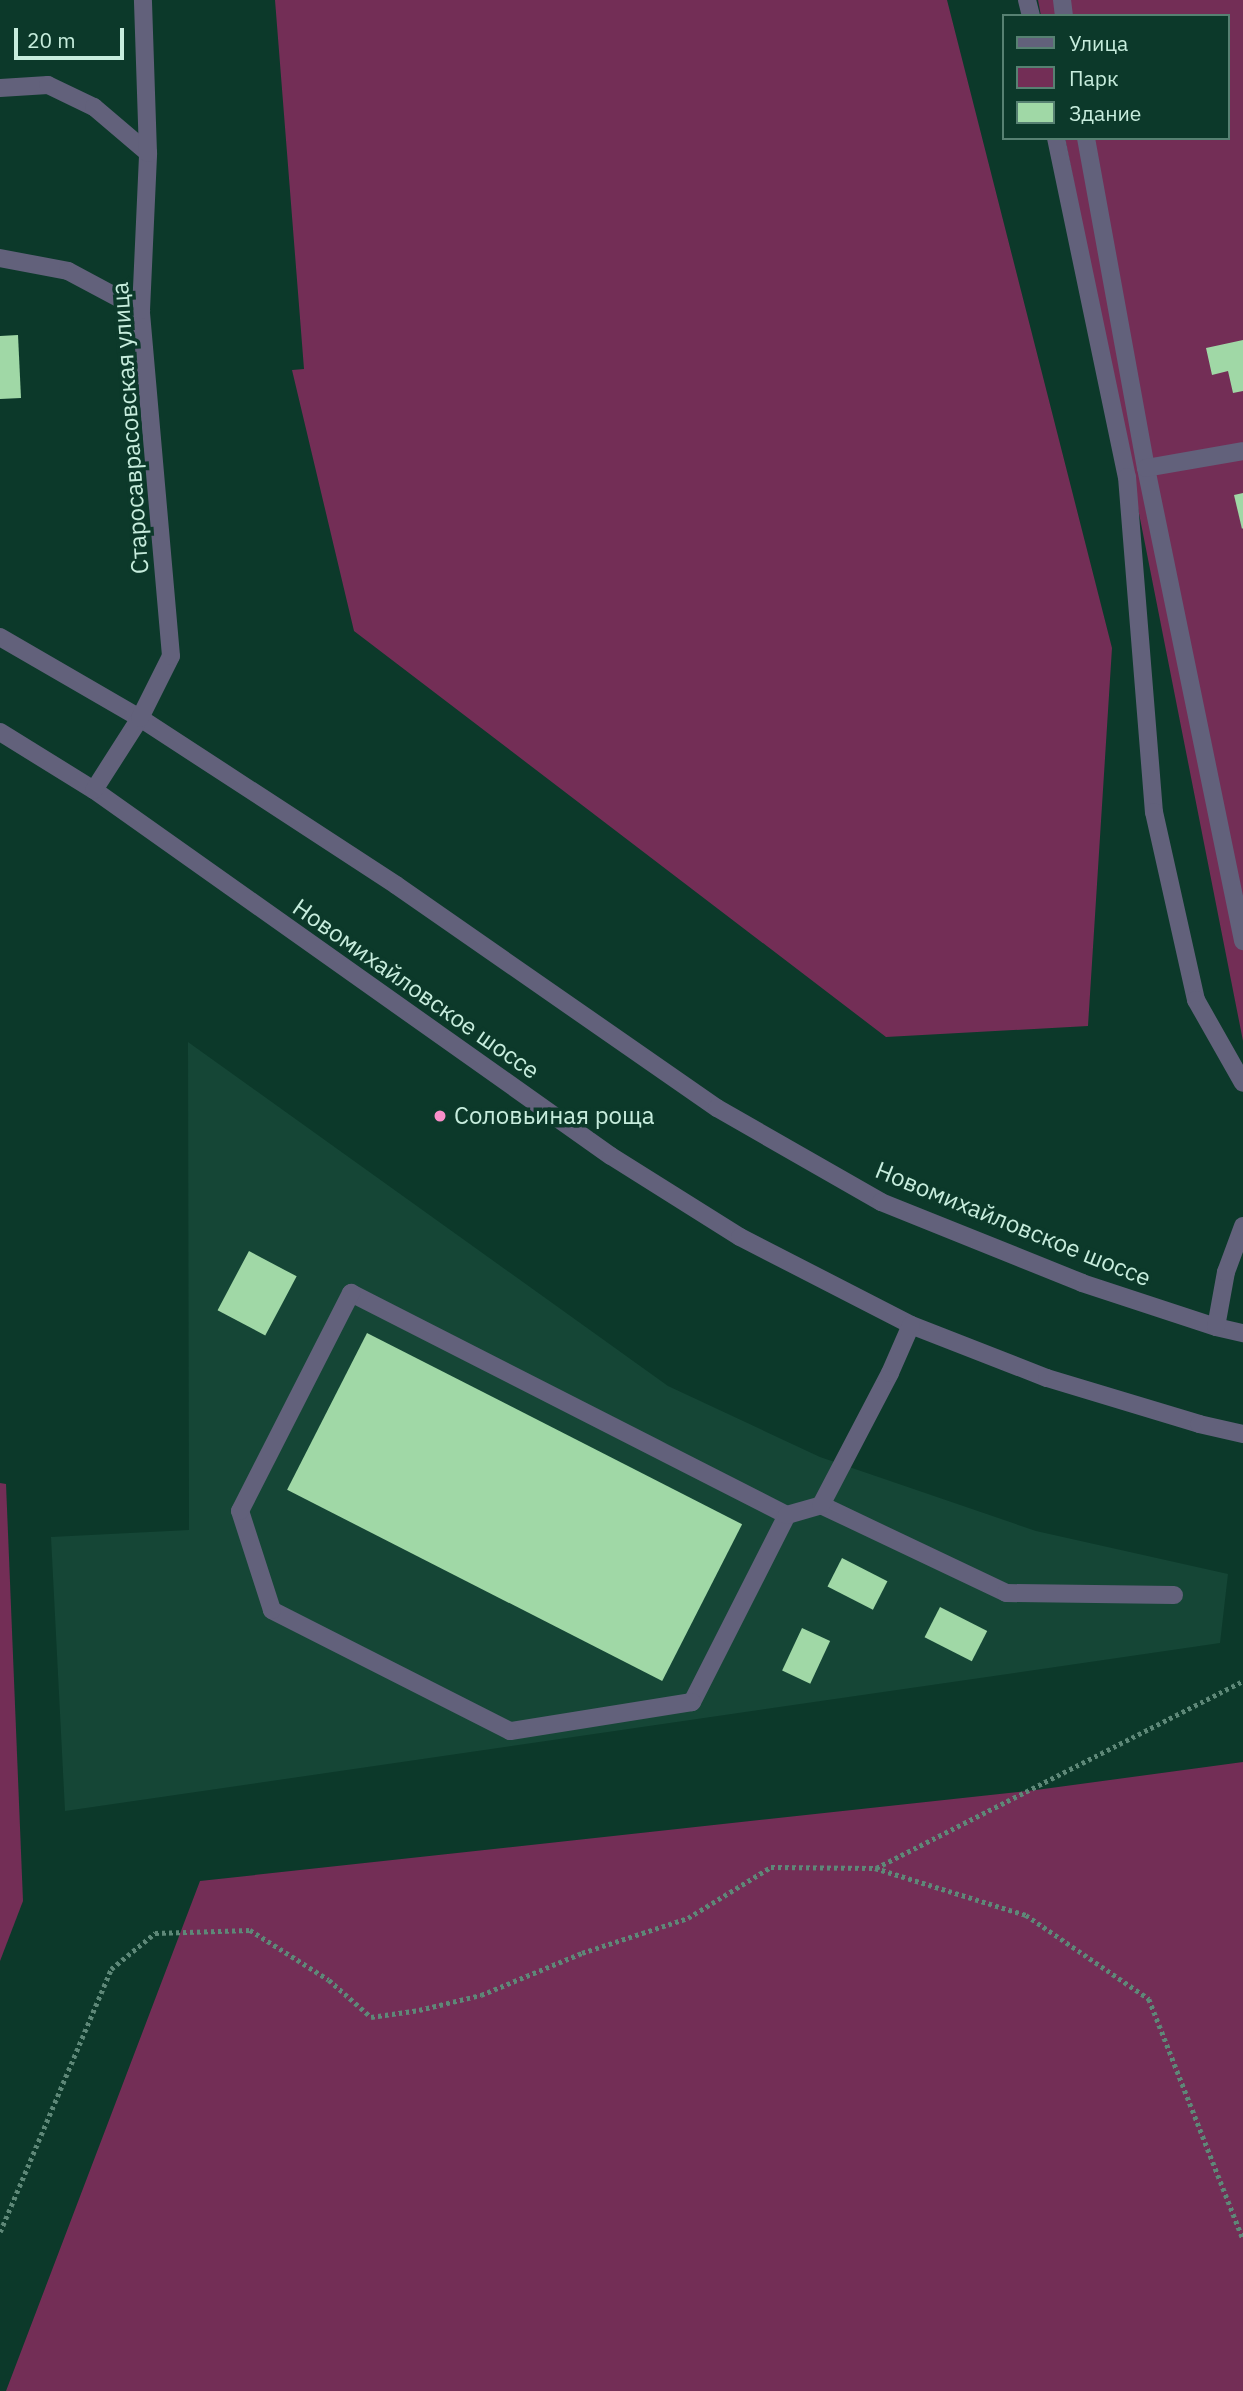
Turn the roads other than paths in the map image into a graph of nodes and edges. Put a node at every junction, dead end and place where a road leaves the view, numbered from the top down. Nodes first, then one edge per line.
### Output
1 (143, 0) edge
2 (0, 88) edge
3 (1056, 140) edge
4 (1086, 140) edge
5 (148, 153) junction
6 (0, 258) edge
7 (141, 310) junction
8 (1243, 451) edge
9 (1146, 468) junction
10 (0, 637) edge
11 (140, 718) junction
12 (0, 732) edge
13 (94, 790) junction
14 (1243, 941) edge
15 (1243, 1083) edge
16 (1243, 1227) edge
17 (911, 1325) junction
18 (1216, 1327) junction
19 (1243, 1333) edge
20 (1243, 1433) edge
21 (821, 1504) junction
22 (787, 1516) junction
23 (1174, 1595) dead end

1 - 5 street, Старосаврасовская улица
2 - 5 street
3 - 15 street
4 - 9 street
5 - 7 street, Старосаврасовская улица
6 - 7 street
7 - 11 street, Старосаврасовская улица
8 - 9 street
9 - 14 street
10 - 11 street, Новомихайловское шоссе
11 - 13 street, Старосаврасовская улица
11 - 18 street, Новомихайловское шоссе
12 - 13 street, Новомихайловское шоссе
13 - 17 street, Новомихайловское шоссе
16 - 18 street
17 - 20 street, Новомихайловское шоссе
17 - 21 street
18 - 19 street, Новомихайловское шоссе
21 - 22 street
21 - 23 street
22 - 22 street

